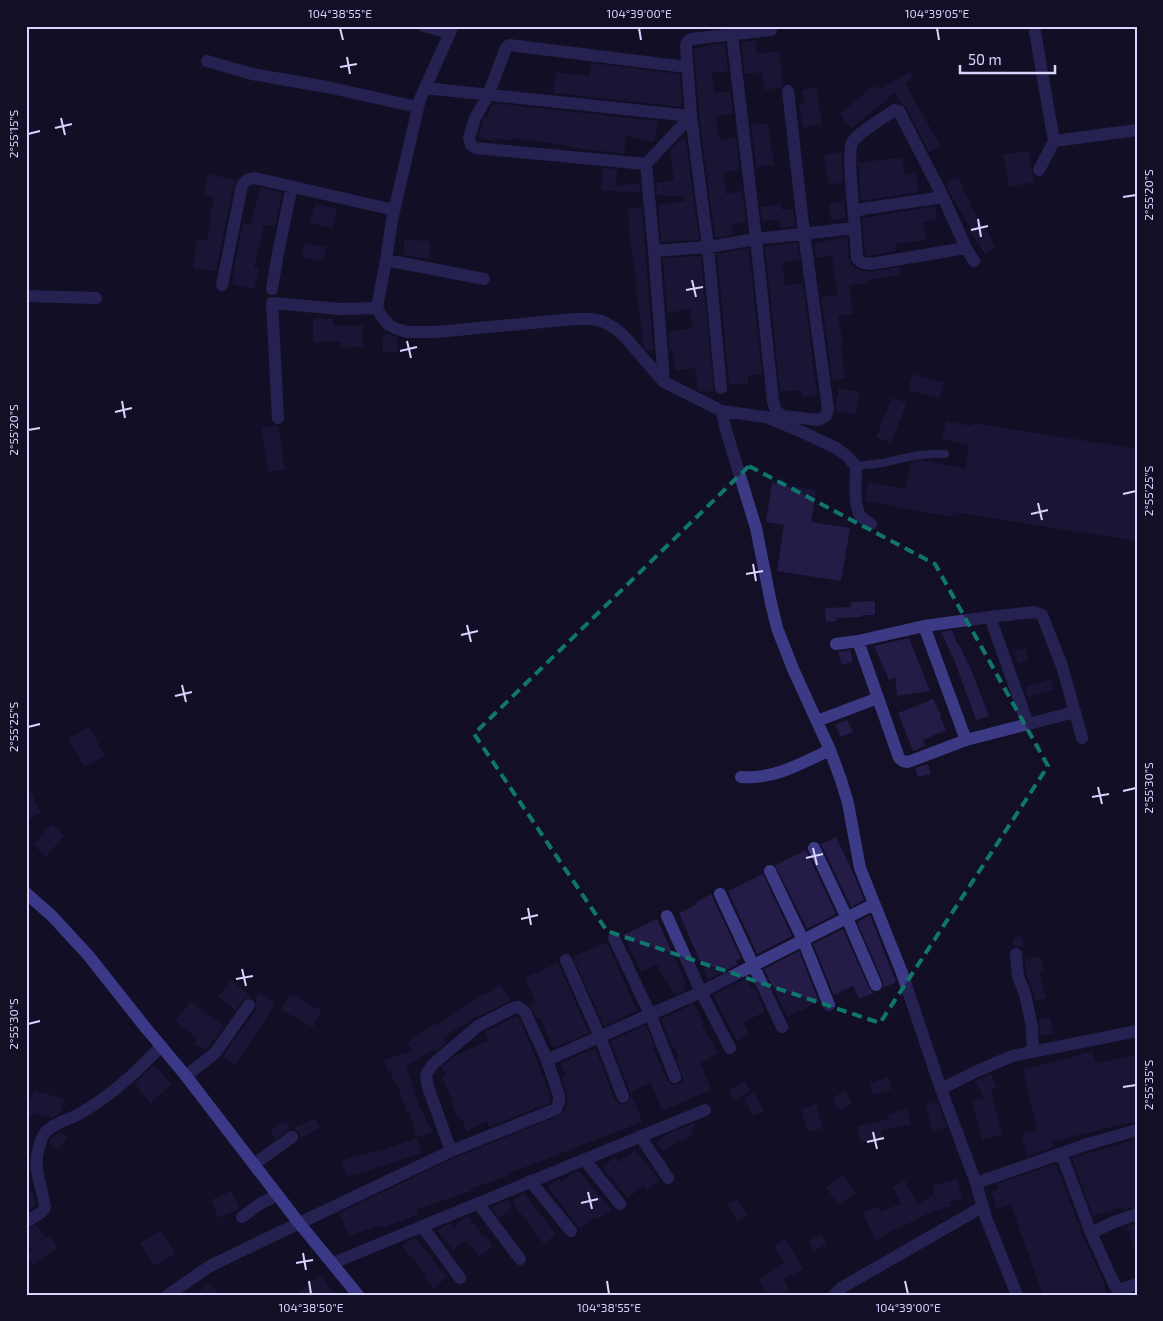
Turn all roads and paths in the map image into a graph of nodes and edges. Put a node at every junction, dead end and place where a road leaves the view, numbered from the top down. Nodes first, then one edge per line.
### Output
1 (424, 26) edge
2 (1034, 26) edge
3 (451, 30) edge
4 (772, 30) dead end
5 (732, 34) junction
6 (207, 60) dead end
7 (686, 68) junction
8 (425, 88) junction
9 (788, 92) dead end
10 (488, 94) junction
11 (418, 107) junction
12 (691, 116) junction
13 (1137, 130) edge
14 (1054, 141) junction
15 (646, 164) junction
16 (1038, 170) dead end
17 (292, 186) junction
18 (943, 197) junction
19 (394, 210) junction
20 (854, 212) junction
21 (855, 228) junction
22 (804, 233) junction
23 (756, 239) junction
24 (708, 247) junction
25 (966, 248) junction
26 (654, 251) junction
27 (386, 260) junction
28 (974, 261) dead end
29 (484, 279) dead end
30 (222, 285) dead end
31 (272, 288) dead end
32 (26, 296) edge
33 (96, 298) dead end
34 (377, 308) junction
35 (664, 382) junction
36 (721, 388) dead end
37 (722, 411) junction
38 (278, 418) dead end
39 (945, 454) dead end
40 (856, 466) junction
41 (871, 524) dead end
42 (990, 617) junction
43 (924, 626) junction
44 (858, 641) junction
45 (836, 644) dead end
46 (878, 698) junction
47 (1075, 712) junction
48 (817, 721) junction
49 (1028, 724) junction
50 (1082, 738) dead end
51 (966, 740) junction
52 (830, 750) junction
53 (741, 776) dead end
54 (814, 848) dead end
55 (770, 871) dead end
56 (26, 894) edge
57 (720, 894) dead end
58 (874, 904) junction
59 (666, 916) dead end
60 (847, 918) junction
61 (614, 938) dead end
62 (803, 940) junction
63 (1016, 954) dead end
64 (566, 960) dead end
65 (754, 965) junction
66 (876, 985) dead end
67 (701, 992) junction
68 (249, 1005) dead end
69 (829, 1005) dead end
70 (650, 1014) junction
71 (782, 1026) dead end
72 (1137, 1031) edge
73 (600, 1037) junction
74 (161, 1046) junction
75 (730, 1048) dead end
76 (1033, 1052) junction
77 (547, 1060) junction
78 (186, 1076) junction
79 (676, 1077) dead end
80 (941, 1089) junction
81 (623, 1097) dead end
82 (705, 1110) dead end
83 (1137, 1130) edge
84 (640, 1136) junction
85 (292, 1137) dead end
86 (451, 1152) junction
87 (1061, 1153) junction
88 (584, 1159) junction
89 (254, 1164) junction
90 (668, 1178) dead end
91 (530, 1181) junction
92 (976, 1183) junction
93 (278, 1195) junction
94 (478, 1203) junction
95 (620, 1204) dead end
96 (982, 1207) junction
97 (1137, 1214) edge
98 (242, 1216) dead end
99 (26, 1222) edge
100 (300, 1223) junction
101 (422, 1226) junction
102 (571, 1232) dead end
103 (1091, 1233) junction
104 (520, 1259) dead end
105 (333, 1263) junction
106 (460, 1278) dead end
107 (1137, 1284) edge
108 (168, 1295) edge
109 (358, 1295) edge
110 (834, 1295) edge
111 (1018, 1295) edge

1 - 3 street
2 - 14 street
3 - 8 street
4 - 5 street
5 - 7 street
5 - 23 street
6 - 11 street
7 - 10 street
7 - 12 street
8 - 10 street
8 - 11 street
9 - 22 street
10 - 12 street
10 - 15 street
11 - 19 street
12 - 15 street
12 - 24 street
13 - 14 street
14 - 16 street
15 - 26 street
17 - 19 street
17 - 30 street
17 - 31 street
18 - 20 street
18 - 20 street
18 - 25 street
19 - 27 street
20 - 21 street
21 - 22 street
21 - 25 street
22 - 23 street
22 - 23 street
23 - 24 street
24 - 26 street
24 - 36 street
25 - 28 street
26 - 35 street
27 - 29 street
27 - 34 street
32 - 33 street
34 - 35 street
34 - 38 street
35 - 37 street
37 - 40 street
37 - 48 street
39 - 40 lane
40 - 41 street
42 - 43 street
42 - 47 street
42 - 49 street
43 - 44 street
43 - 51 street
44 - 45 street
44 - 46 street
46 - 48 street
46 - 51 street
47 - 49 street
47 - 50 street
48 - 52 street
49 - 51 street
52 - 53 street
52 - 58 street
54 - 60 street
55 - 62 street
56 - 74 street
57 - 65 street
58 - 60 street
58 - 80 street
59 - 67 street
60 - 62 street
60 - 66 street
61 - 70 street
62 - 65 street
62 - 69 street
63 - 76 street
64 - 73 street
65 - 67 street
65 - 71 street
67 - 70 street
67 - 75 street
68 - 78 street
70 - 73 street
70 - 79 street
72 - 76 street
73 - 77 street
73 - 81 street
74 - 78 street
74 - 99 street
76 - 80 street
77 - 86 street
77 - 86 street
78 - 89 street
80 - 92 street
82 - 84 street
83 - 87 street
84 - 88 street
84 - 90 street
85 - 89 street
86 - 100 street
87 - 92 street
87 - 103 street
88 - 91 street
88 - 95 street
89 - 93 street
91 - 94 street
91 - 102 street
92 - 96 street
93 - 98 street
93 - 100 street
94 - 101 street
94 - 104 street
96 - 110 street
96 - 111 street
97 - 103 street
100 - 105 street
100 - 108 street
101 - 105 street
101 - 106 street
103 - 107 street
105 - 109 street

